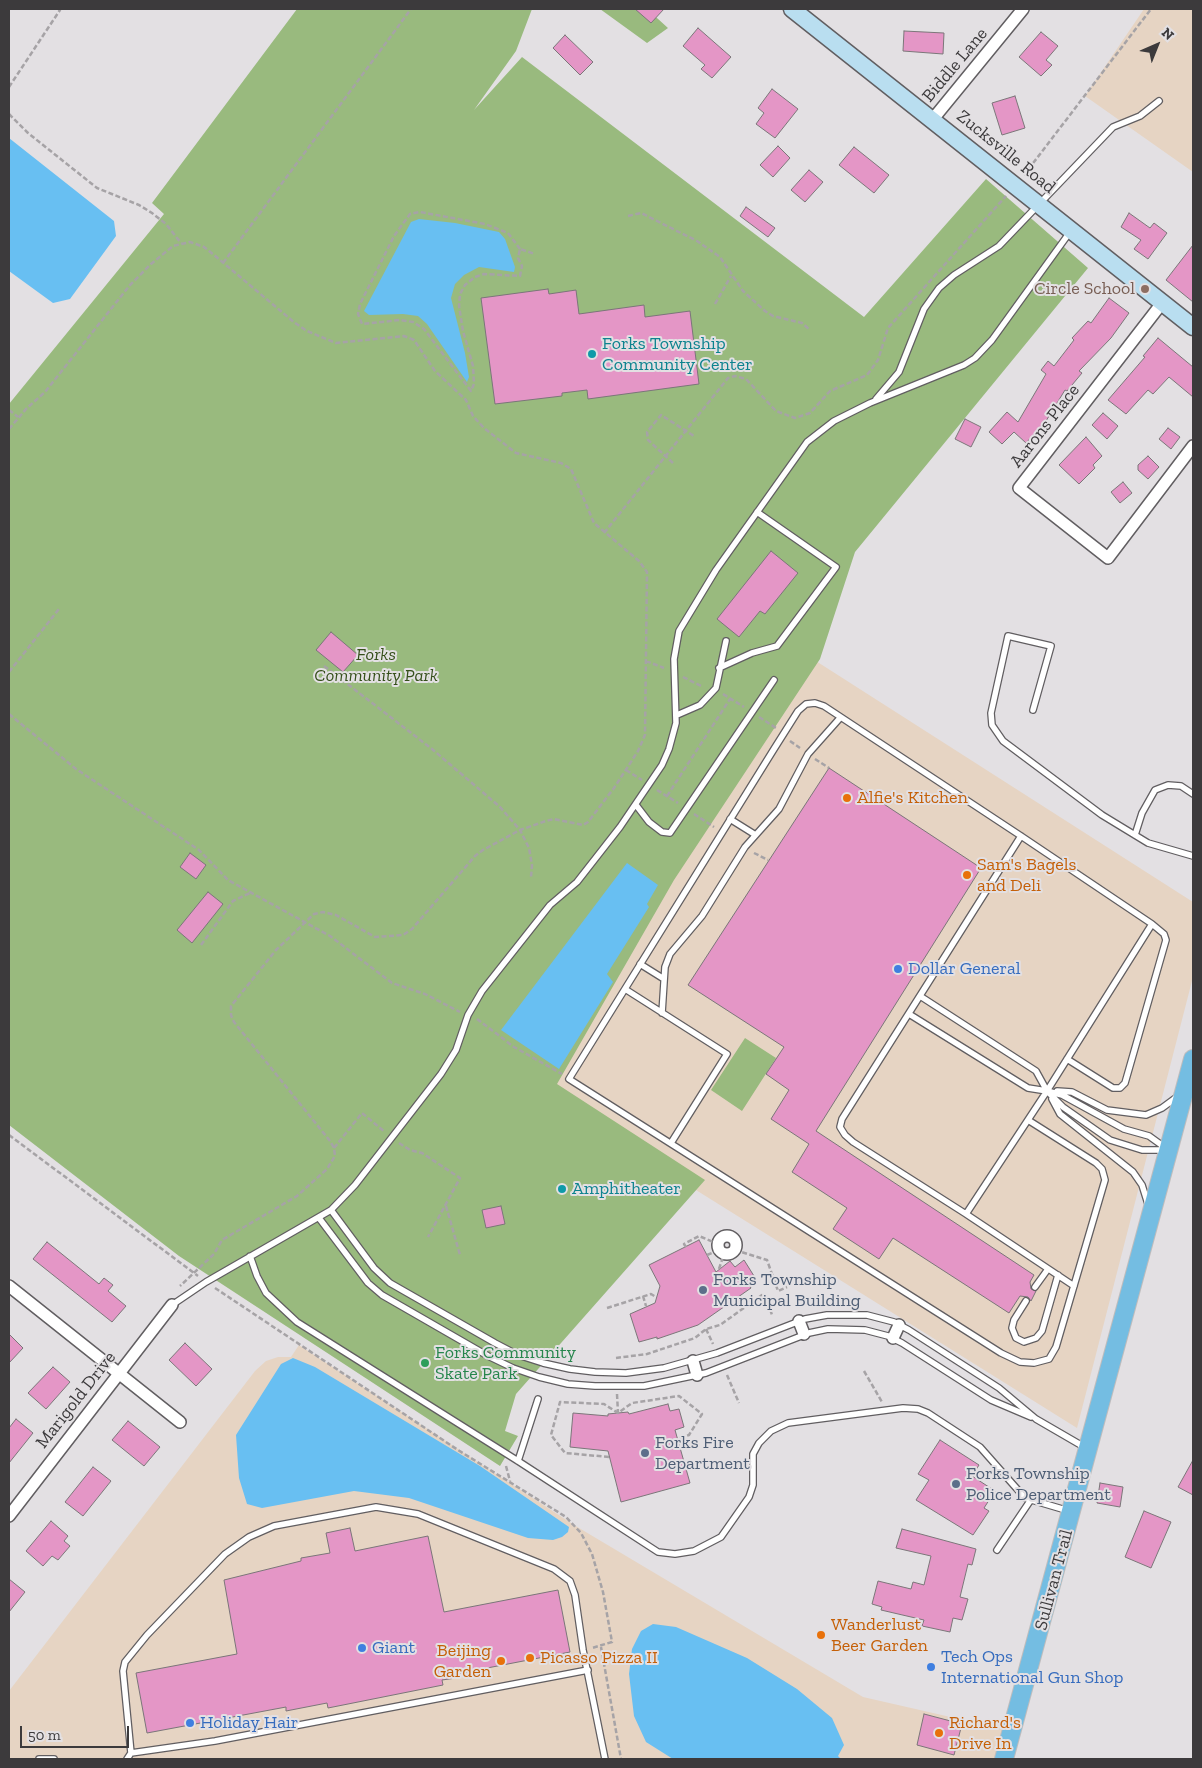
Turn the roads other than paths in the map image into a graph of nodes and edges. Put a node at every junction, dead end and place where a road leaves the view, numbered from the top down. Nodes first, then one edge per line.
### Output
1 (792, 9) edge
2 (1023, 9) edge
3 (1159, 101) dead end
4 (933, 119) junction
5 (1040, 205) junction
6 (1071, 230) junction
7 (1162, 303) junction
8 (1193, 327) edge
9 (870, 403) junction
10 (1193, 446) edge
11 (757, 512) junction
12 (726, 641) dead end
13 (719, 668) junction
14 (774, 680) dead end
15 (1033, 710) dead end
16 (676, 715) junction
17 (840, 718) junction
18 (1193, 794) edge
19 (636, 806) junction
20 (730, 819) junction
21 (754, 834) junction
22 (1135, 835) junction
23 (1021, 836) junction
24 (1193, 856) edge
25 (1152, 924) junction
26 (640, 964) junction
27 (664, 979) junction
28 (625, 990) junction
29 (920, 996) junction
30 (662, 1012) junction
31 (909, 1014) junction
32 (1067, 1059) junction
33 (1193, 1059) edge
34 (1186, 1086) junction
35 (1047, 1091) junction
36 (1028, 1120) junction
37 (671, 1143) junction
38 (1169, 1150) junction
39 (330, 1210) junction
40 (966, 1214) junction
41 (319, 1218) junction
42 (1150, 1223) junction
43 (250, 1256) junction
44 (1048, 1269) junction
45 (1058, 1275) junction
46 (9, 1286) edge
47 (1074, 1286) junction
48 (1035, 1287) dead end
49 (1026, 1301) dead end
50 (172, 1305) joint
51 (799, 1321) junction
52 (899, 1325) junction
53 (804, 1334) junction
54 (893, 1338) junction
55 (693, 1361) junction
56 (119, 1372) junction
57 (697, 1375) junction
58 (538, 1399) dead end
59 (1036, 1419) junction
60 (180, 1422) dead end
61 (1089, 1450) junction
62 (518, 1460) junction
63 (1030, 1501) junction
64 (10, 1512) edge
65 (1072, 1512) junction
66 (997, 1550) dead end
67 (588, 1670) junction
68 (131, 1753) junction
69 (40, 1759) edge
70 (54, 1759) edge
71 (127, 1759) edge
72 (605, 1759) edge
73 (1004, 1759) edge

1 - 4 street, Zucksville Road
2 - 4 street, Biddle Lane
3 - 5 lane
4 - 5 street, Zucksville Road
5 - 6 street, Zucksville Road
5 - 9 lane
6 - 7 street, Zucksville Road
6 - 9 lane
7 - 8 street, Zucksville Road
7 - 10 street, Aarons Place
9 - 11 lane
11 - 13 lane
11 - 16 lane
12 - 13 lane
13 - 16 lane
14 - 19 lane
15 - 22 lane
16 - 19 lane
17 - 20 lane
17 - 21 lane
17 - 23 lane
18 - 22 lane
19 - 39 lane
20 - 21 lane
20 - 26 lane
21 - 27 lane
22 - 24 lane
23 - 25 lane
23 - 29 lane
25 - 32 lane
25 - 32 lane
26 - 27 lane
26 - 28 lane
27 - 30 lane
28 - 30 lane
28 - 37 lane
29 - 31 lane
29 - 35 lane
30 - 37 lane
31 - 35 lane
31 - 40 lane
32 - 35 lane
33 - 34 main road
34 - 35 lane
34 - 38 main road
35 - 36 lane
35 - 38 lane
35 - 38 lane
35 - 42 lane
36 - 40 lane
36 - 47 lane
37 - 47 lane
38 - 42 main road
39 - 41 lane
39 - 55 lane
40 - 44 lane
41 - 43 lane
41 - 57 lane
42 - 61 main road, Sullivan Trail
43 - 50 lane
43 - 62 lane
44 - 45 lane
44 - 48 lane
45 - 47 lane
45 - 49 lane
46 - 56 street
50 - 56 street, Marigold Drive
51 - 52 lane
51 - 53 street
51 - 55 lane
52 - 54 street
52 - 59 lane
53 - 54 lane
53 - 57 lane
54 - 59 lane
55 - 57 street
56 - 60 street
56 - 64 street, Marigold Drive
58 - 62 lane
59 - 61 lane
61 - 65 main road, Sullivan Trail
62 - 63 lane
63 - 65 lane
63 - 66 lane
65 - 73 main road, Sullivan Trail
67 - 68 lane
67 - 68 lane
67 - 72 lane
68 - 71 lane
69 - 70 lane

